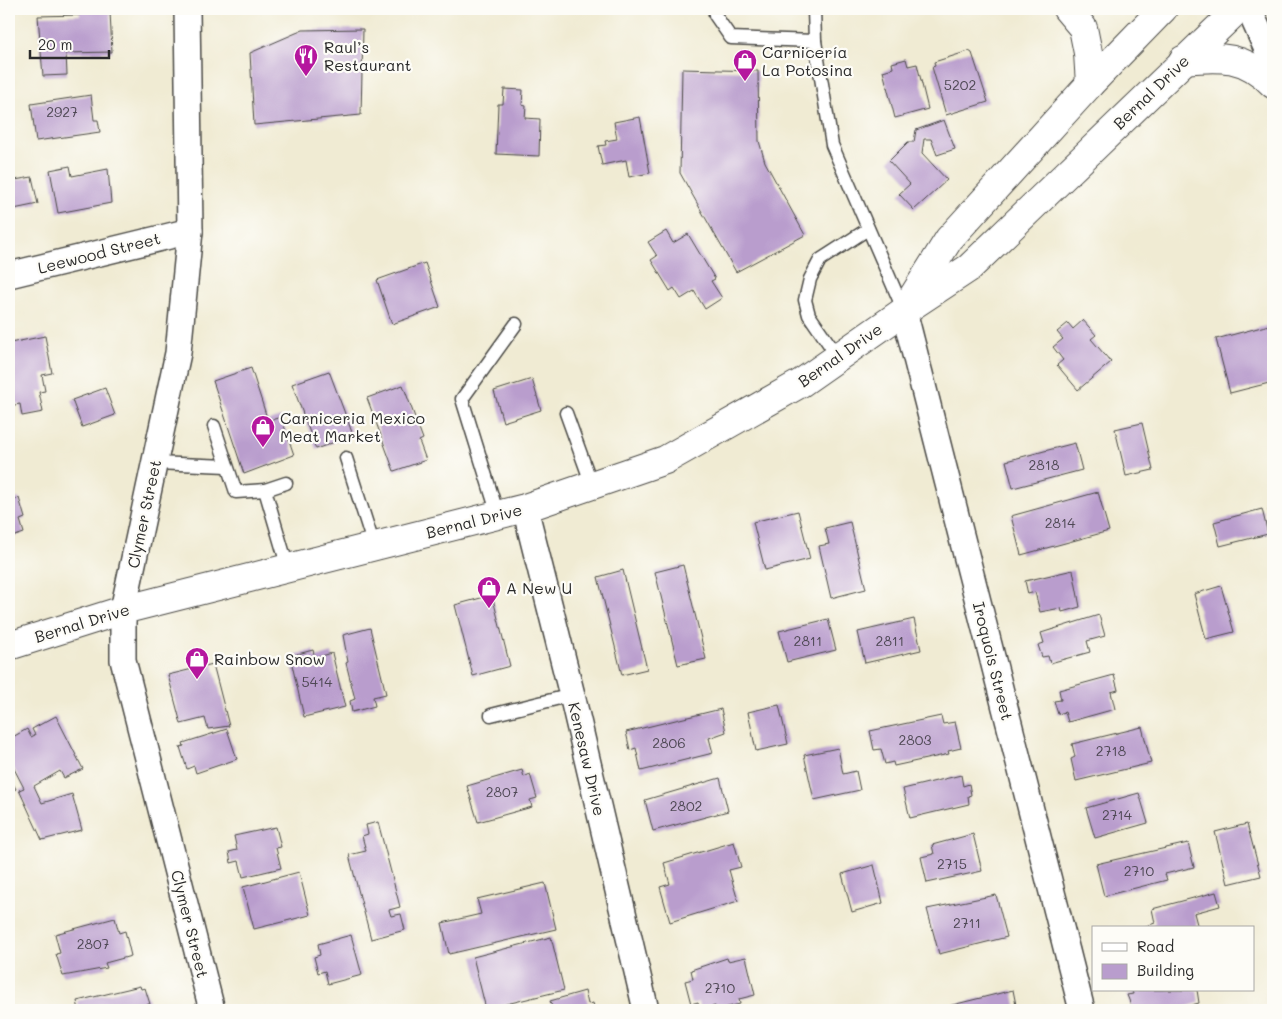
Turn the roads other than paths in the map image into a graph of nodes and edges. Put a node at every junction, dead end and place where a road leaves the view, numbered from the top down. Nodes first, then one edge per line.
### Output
1 (187, 9) edge
2 (715, 9) edge
3 (814, 9) edge
4 (1067, 9) edge
5 (1163, 9) edge
6 (1238, 9) edge
7 (1249, 9) edge
8 (815, 41) junction
9 (1272, 54) edge
10 (1183, 60) junction
11 (1090, 84) junction
12 (1273, 84) edge
13 (868, 228) junction
14 (190, 231) junction
15 (9, 275) edge
16 (904, 311) junction
17 (516, 324) dead end
18 (838, 357) junction
19 (566, 413) dead end
20 (214, 426) dead end
21 (346, 458) dead end
22 (155, 463) junction
23 (227, 466) junction
24 (286, 483) dead end
25 (592, 485) junction
26 (265, 490) junction
27 (525, 508) junction
28 (498, 516) junction
29 (374, 546) junction
30 (288, 568) junction
31 (124, 610) junction
32 (9, 646) edge
33 (572, 695) junction
34 (491, 716) dead end
35 (212, 1010) edge
36 (646, 1010) edge
37 (1082, 1010) edge

1 - 14 street, Clymer Street
2 - 8 lane
3 - 8 lane
4 - 11 street
5 - 11 street, Bernal Drive
6 - 10 street, Bernal Drive
7 - 9 street
8 - 13 lane
10 - 12 street
10 - 16 street, Bernal Drive
11 - 16 street, Bernal Drive
13 - 16 lane
13 - 18 lane
14 - 15 street, Leewood Street
14 - 22 street, Clymer Street
16 - 18 street, Bernal Drive
16 - 37 street, Iroquois Street
17 - 28 lane
18 - 25 street, Bernal Drive
19 - 25 lane
20 - 23 lane
21 - 29 lane
22 - 23 lane
22 - 31 street, Clymer Street
23 - 26 lane
24 - 26 lane
25 - 27 street, Bernal Drive
26 - 30 lane
27 - 28 street, Bernal Drive
27 - 33 street, Kenesaw Drive
28 - 29 street, Bernal Drive
29 - 30 street, Bernal Drive
30 - 31 street, Bernal Drive
31 - 32 street, Bernal Drive
31 - 35 street, Clymer Street
33 - 34 lane
33 - 36 street, Kenesaw Drive

